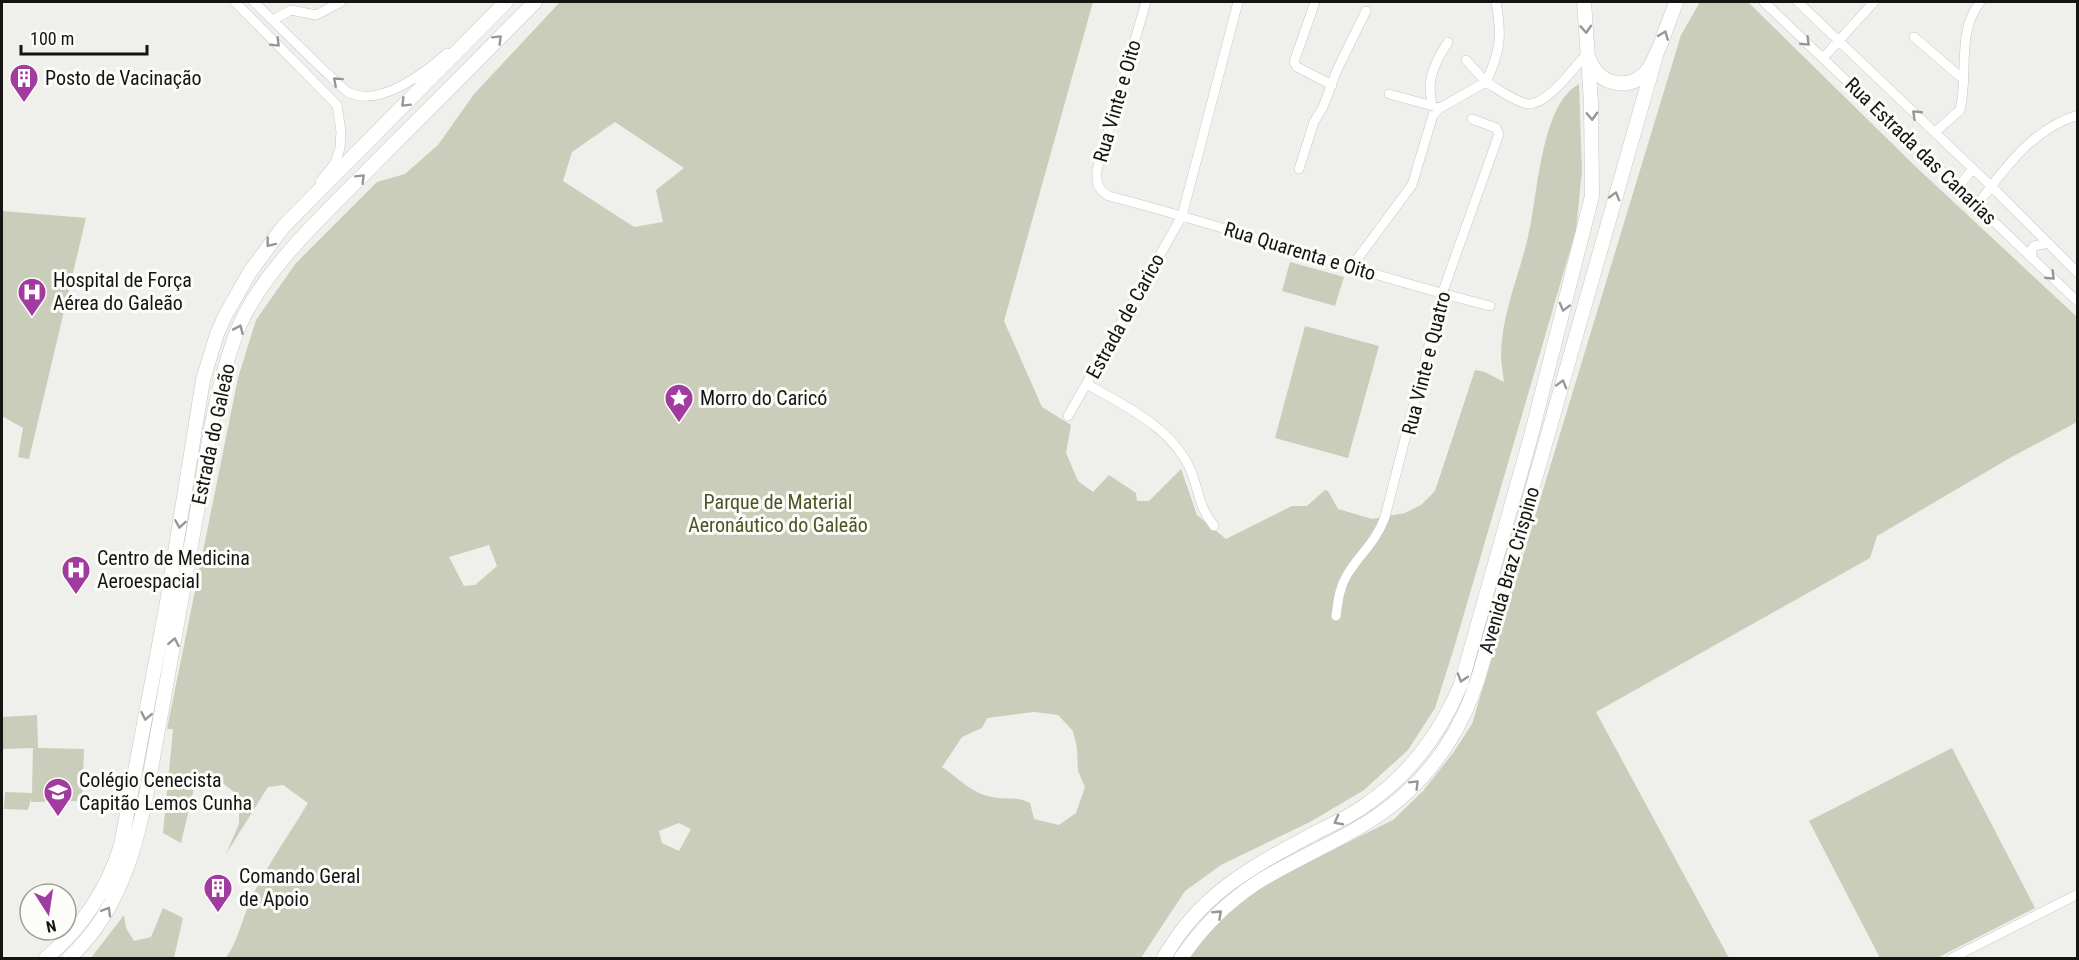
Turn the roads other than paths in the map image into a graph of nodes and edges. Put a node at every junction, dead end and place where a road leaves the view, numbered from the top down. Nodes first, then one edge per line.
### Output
1 (235, 2) edge
2 (254, 2) edge
3 (341, 2) edge
4 (506, 2) edge
5 (535, 2) edge
6 (1146, 2) edge
7 (1238, 2) edge
8 (1315, 2) edge
9 (1496, 2) edge
10 (1584, 2) edge
11 (1764, 2) edge
12 (1798, 2) edge
13 (1874, 2) edge
14 (1980, 2) edge
15 (1676, 5) edge
16 (1366, 10) dead end
17 (273, 20) junction
18 (1914, 37) dead end
19 (1839, 40) junction
20 (1448, 42) dead end
21 (1588, 55) junction
22 (1655, 58) junction
23 (1823, 58) junction
24 (1466, 60) dead end
25 (1963, 79) junction
26 (1486, 82) junction
27 (1332, 85) junction
28 (1389, 94) dead end
29 (1436, 107) junction
30 (2078, 115) edge
31 (1472, 119) dead end
32 (1935, 132) junction
33 (1299, 169) dead end
34 (1973, 169) junction
35 (1991, 186) junction
36 (1958, 187) junction
37 (1109, 196) joint
38 (304, 204) junction
39 (1977, 205) junction
40 (1182, 216) junction
41 (2048, 243) junction
42 (2032, 258) junction
43 (1352, 266) junction
44 (2078, 273) edge
45 (1442, 294) junction
46 (2078, 302) edge
47 (1490, 306) dead end
48 (1087, 384) junction
49 (1068, 416) dead end
50 (1214, 526) dead end
51 (1335, 616) dead end
52 (2078, 894) edge
53 (46, 958) edge
54 (69, 958) edge
55 (1164, 958) edge
56 (1181, 958) edge
57 (1952, 958) edge

1 -> 38 street
2 - 17 street
3 - 17 street
4 -> 17 street
4 -> 38 main road, Estrada do Galeão
54 -> 5 main road, Estrada do Galeão
6 - 37 street, Rua Vinte e Oito
7 - 40 street, Estrada de Carico
8 - 27 street
9 - 26 street
10 -> 21 main road, Avenida Braz Crispino
11 -> 23 street, Rua Estrada das Canarias
12 - 19 street, Rua Estrada das Canarias
13 - 19 street
14 - 25 street
22 -> 15 main road, Avenida Braz Crispino
16 - 27 street
18 - 25 street
19 - 23 street
32 -> 19 street, Rua Estrada das Canarias
20 - 29 street
21 - 22 main road
21 - 26 street
21 -> 55 main road, Avenida Braz Crispino
56 -> 22 main road, Avenida Braz Crispino
23 - 36 street, Rua Estrada das Canarias
24 - 26 street
25 - 32 street
26 - 29 street
27 - 33 street
28 - 29 street
29 - 43 street
30 - 35 street
31 - 45 street, Rua Vinte e Quatro
32 - 34 street, Rua Estrada das Canarias
34 - 35 street, Rua Estrada das Canarias
34 - 36 street
35 - 39 street
35 - 41 street, Rua Estrada das Canarias
36 - 39 street, Rua Estrada das Canarias
37 - 40 street, Rua Quarenta e Oito
38 -> 53 main road, Estrada do Galeão
39 - 42 street, Rua Estrada das Canarias
40 - 43 street, Rua Quarenta e Oito
40 - 48 street, Estrada de Carico
41 - 42 street
41 - 44 street, Rua Estrada das Canarias
42 -> 46 street, Rua Estrada das Canarias
43 - 45 street, Rua Quarenta e Oito
45 - 47 street, Rua Quarenta e Oito
45 - 51 street, Rua Vinte e Quatro
48 - 49 street, Estrada de Carico
48 - 50 street
52 - 57 street

